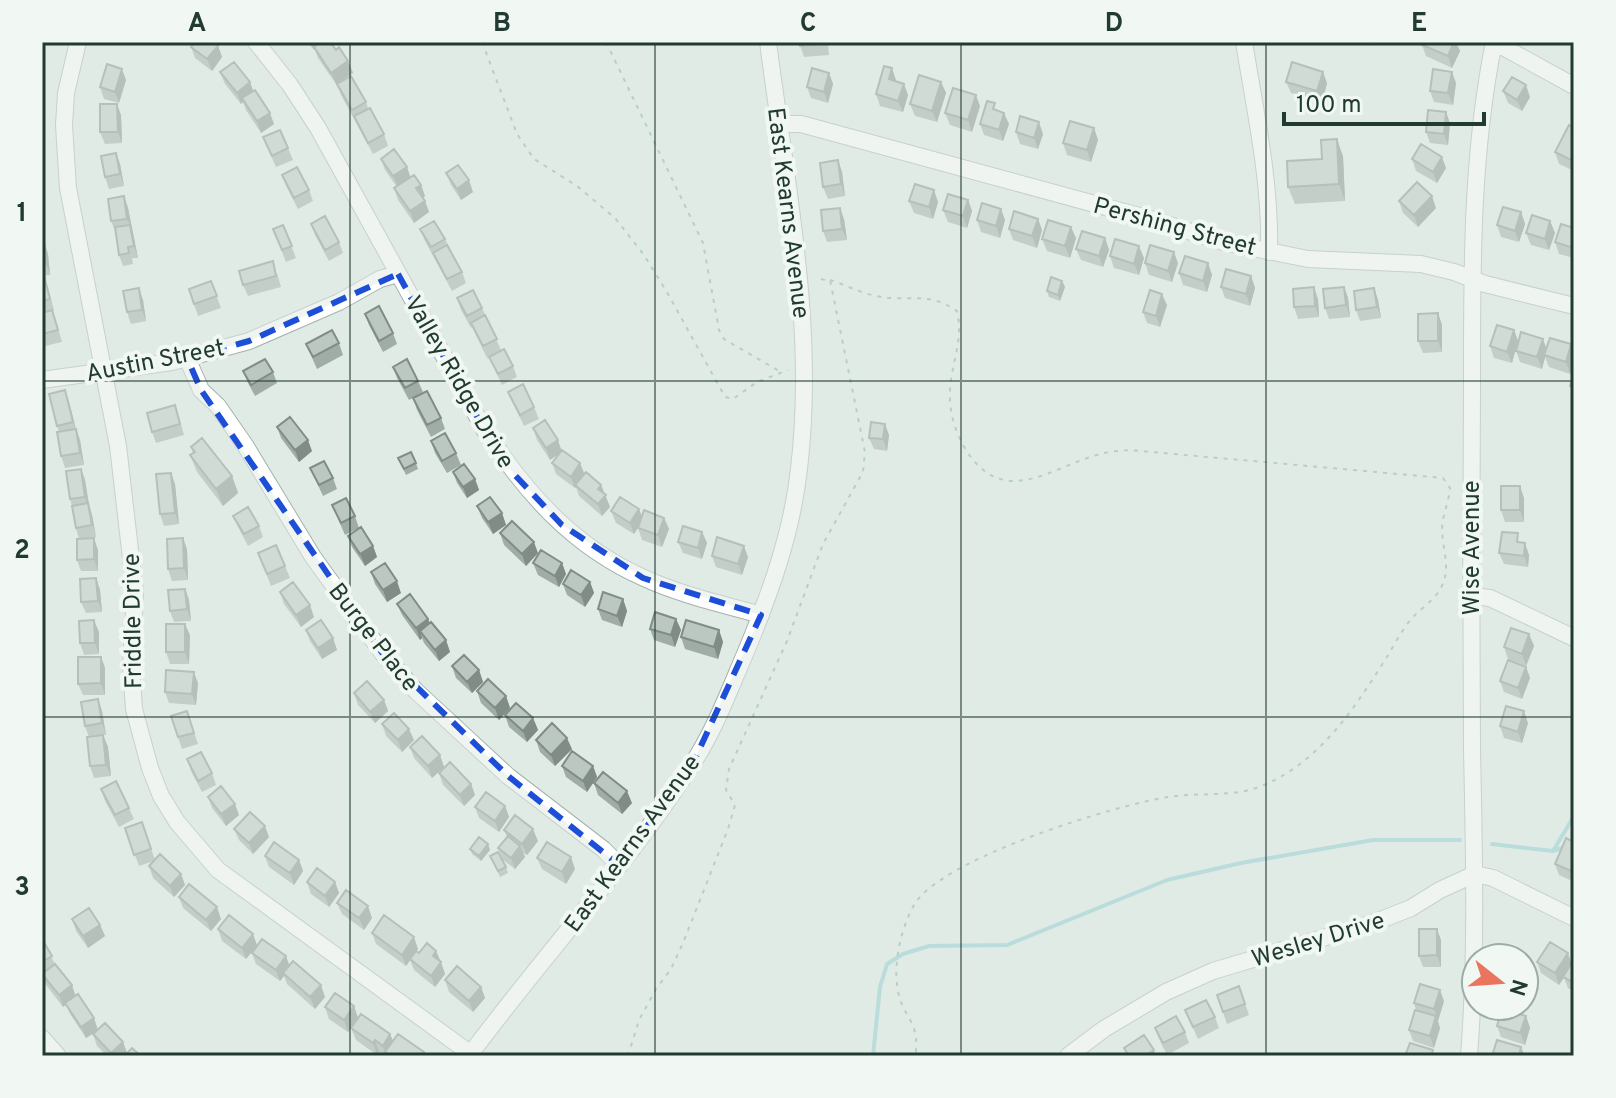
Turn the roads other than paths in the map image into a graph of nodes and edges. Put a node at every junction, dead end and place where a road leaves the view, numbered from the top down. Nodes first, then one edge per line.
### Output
1 (78, 42) edge
2 (256, 42) edge
3 (768, 42) edge
4 (1244, 42) edge
5 (1494, 42) edge
6 (1574, 86) edge
7 (778, 124) junction
8 (1269, 252) junction
9 (398, 274) junction
10 (1472, 279) junction
11 (1574, 306) edge
12 (187, 358) junction
13 (102, 371) junction
14 (42, 380) edge
15 (1471, 596) junction
16 (761, 615) junction
17 (1574, 638) edge
18 (619, 865) junction
19 (1475, 874) junction
20 (1574, 918) edge
21 (42, 1038) edge
22 (470, 1055) edge
23 (58, 1056) edge
24 (1068, 1056) edge
25 (1469, 1056) edge

1 - 13 street, Friddle Drive
2 - 9 street, Valley Ridge Drive
3 - 7 street, East Kearns Avenue
4 - 8 street
5 - 6 street
5 - 10 street, Wise Avenue
7 - 8 street, Pershing Street
7 - 16 street, East Kearns Avenue
8 - 10 street, Pershing Street
9 - 12 street, Austin Street
9 - 16 street, Valley Ridge Drive
10 - 11 street, Pershing Street
10 - 15 street, Wise Avenue
12 - 13 street, Austin Street
12 - 18 street, Burge Place
13 - 14 street, Austin Street
13 - 22 street, Friddle Drive
15 - 17 street
15 - 19 street, Wise Avenue
16 - 18 street, East Kearns Avenue
18 - 22 street, East Kearns Avenue
19 - 20 street
19 - 24 street, Wesley Drive
19 - 25 street, Wise Avenue
21 - 23 street

